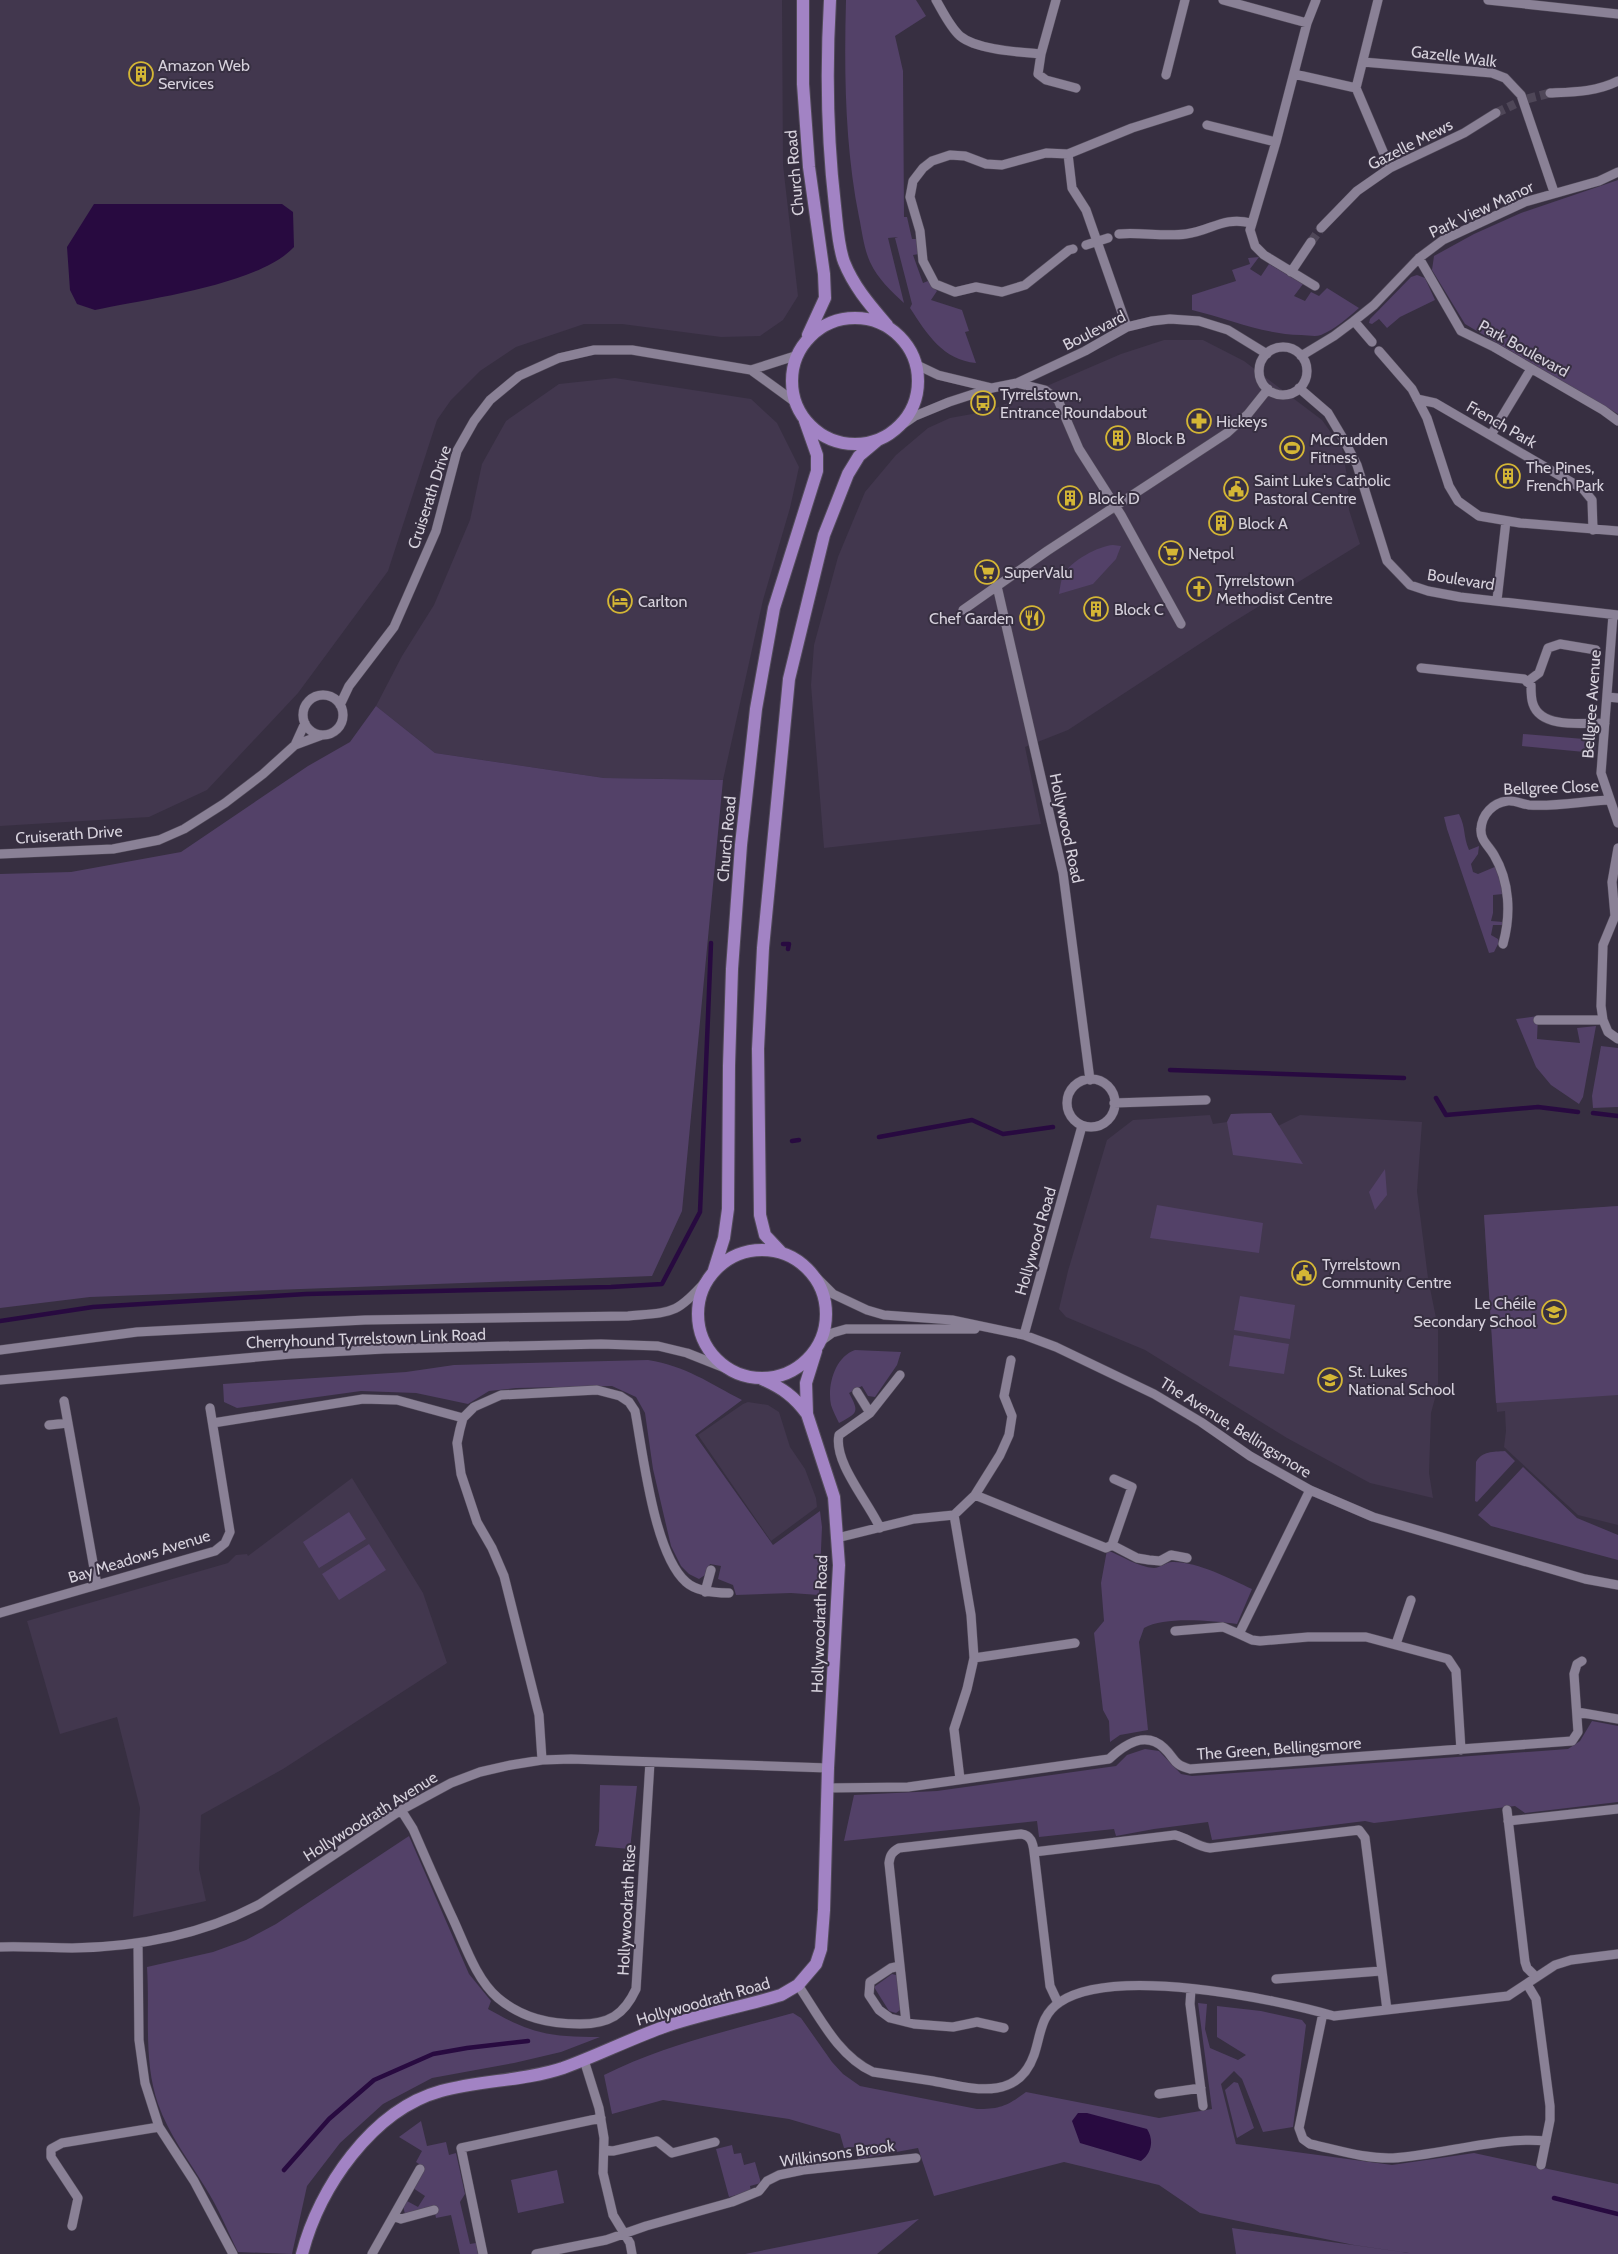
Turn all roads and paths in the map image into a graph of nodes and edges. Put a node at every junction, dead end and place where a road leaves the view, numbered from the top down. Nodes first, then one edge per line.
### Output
1 (803, 0) edge
2 (830, 0) edge
3 (936, 0) edge
4 (1056, 0) edge
5 (1186, 0) edge
6 (1222, 0) edge
7 (1316, 0) edge
8 (1378, 0) edge
9 (1488, 0) edge
10 (1578, 0) edge
11 (1577, 10) junction
12 (1618, 14) edge
13 (1307, 23) junction
14 (1041, 54) junction
15 (1363, 62) junction
16 (1294, 74) junction
17 (1166, 76) dead end
18 (1618, 81) edge
19 (1076, 88) dead end
20 (1356, 88) junction
21 (1550, 93) tunnel mouth
22 (1189, 110) dead end
23 (1496, 113) tunnel mouth
24 (1207, 126) dead end
25 (1276, 142) junction
26 (1068, 154) junction
27 (1390, 168) junction
28 (1618, 172) edge
29 (1554, 192) junction
30 (1251, 223) junction
31 (1321, 228) tunnel mouth
32 (1119, 234) dead end
33 (1108, 238) dead end
34 (1098, 241) junction
35 (1311, 242) tunnel mouth
36 (1086, 246) dead end
37 (1073, 249) dead end
38 (1419, 258) junction
39 (1291, 272) junction
40 (1315, 286) dead end
41 (1354, 321) junction
42 (889, 326) junction
43 (1126, 327) junction
44 (806, 339) junction
45 (1372, 342) dead end
46 (1380, 351) dead end
47 (1266, 354) junction
48 (798, 355) junction
49 (1301, 356) junction
50 (917, 366) junction
51 (1531, 369) junction
52 (751, 370) junction
53 (1017, 383) junction
54 (992, 388) junction
55 (1299, 388) junction
56 (1268, 389) junction
57 (1417, 399) junction
58 (795, 402) junction
59 (805, 421) junction
60 (1618, 421) edge
61 (899, 427) junction
62 (1491, 435) junction
63 (878, 440) junction
64 (1116, 507) junction
65 (1506, 521) junction
66 (1594, 530) junction
67 (1618, 531) edge
68 (997, 586) junction
69 (1498, 600) junction
70 (963, 610) dead end
71 (1616, 615) edge
72 (1181, 624) dead end
73 (1596, 650) dead end
74 (1421, 668) dead end
75 (1527, 682) junction
76 (349, 686) junction
77 (330, 696) junction
78 (1607, 697) junction
79 (1618, 698) edge
80 (340, 705) junction
81 (1605, 723) junction
82 (305, 724) junction
83 (325, 734) junction
84 (296, 742) junction
85 (1609, 800) junction
86 (1618, 823) edge
87 (1618, 848) edge
88 (0, 854) edge
89 (1617, 916) edge
90 (1503, 944) dead end
91 (1538, 1020) dead end
92 (1603, 1020) junction
93 (1618, 1038) edge
94 (1090, 1080) junction
95 (1206, 1100) dead end
96 (1114, 1103) junction
97 (1082, 1126) junction
98 (781, 1252) junction
99 (714, 1270) junction
100 (816, 1277) junction
101 (706, 1281) junction
102 (986, 1328) junction
103 (1024, 1335) junction
104 (818, 1346) junction
105 (0, 1350) edge
106 (1011, 1360) dead end
107 (730, 1370) junction
108 (900, 1375) dead end
109 (760, 1378) junction
110 (0, 1380) edge
111 (857, 1392) dead end
112 (64, 1401) dead end
113 (210, 1408) dead end
114 (806, 1414) junction
115 (870, 1414) junction
116 (463, 1418) junction
117 (68, 1423) junction
118 (213, 1423) junction
119 (49, 1425) dead end
120 (1114, 1479) dead end
121 (1310, 1490) junction
122 (975, 1495) junction
123 (954, 1515) junction
124 (880, 1528) junction
125 (837, 1538) junction
126 (1112, 1544) junction
127 (1187, 1558) dead end
128 (711, 1570) dead end
129 (97, 1585) junction
130 (1618, 1585) edge
131 (706, 1592) junction
132 (729, 1593) dead end
133 (1411, 1600) dead end
134 (0, 1613) edge
135 (1176, 1631) dead end
136 (1239, 1634) junction
137 (1075, 1643) dead end
138 (1396, 1644) junction
139 (974, 1658) junction
140 (1582, 1661) dead end
141 (1577, 1712) junction
142 (1618, 1720) edge
143 (1461, 1750) junction
144 (542, 1760) junction
145 (650, 1762) junction
146 (828, 1768) junction
147 (960, 1779) junction
148 (827, 1788) junction
149 (1618, 1809) edge
150 (401, 1810) junction
151 (1507, 1810) dead end
152 (1508, 1821) junction
153 (1034, 1852) junction
154 (138, 1944) junction
155 (0, 1946) edge
156 (1618, 1954) edge
157 (900, 1966) junction
158 (1382, 1971) junction
159 (1536, 1977) junction
160 (1276, 1979) dead end
161 (1527, 1984) junction
162 (798, 1985) junction
163 (1191, 1989) junction
164 (1058, 2003) junction
165 (1387, 2010) junction
166 (1323, 2013) junction
167 (906, 2022) junction
168 (1004, 2028) dead end
169 (584, 2060) junction
170 (1200, 2088) junction
171 (1159, 2094) dead end
172 (1203, 2106) dead end
173 (601, 2118) junction
174 (159, 2127) junction
175 (1546, 2141) junction
176 (715, 2142) dead end
177 (604, 2150) junction
178 (916, 2158) dead end
179 (1540, 2165) dead end
180 (420, 2169) dead end
181 (434, 2210) dead end
182 (394, 2216) junction
183 (72, 2226) dead end
184 (624, 2233) junction
185 (233, 2254) edge
186 (302, 2254) edge
187 (372, 2254) edge
188 (483, 2254) edge
189 (536, 2254) edge
190 (632, 2254) edge

1 - 44 main road, Church Road
2 - 42 main road
3 - 14 street
4 - 14 street
5 - 17 street
6 - 13 street
7 - 13 street
8 - 15 street
9 - 11 street
10 - 11 street
11 - 12 street
13 - 16 street
14 - 19 street
15 - 20 street
15 - 29 street, Gazelle Walk
16 - 20 street
16 - 25 street
18 - 21 street
20 - 27 street
22 - 26 street
23 - 27 street, Gazelle Mews
24 - 25 street
25 - 30 street
26 - 34 street
26 - 37 street
27 - 31 street, Gazelle Mews
28 - 29 street, Park View Manor
29 - 38 street, Park View Manor
30 - 32 street
30 - 39 street
33 - 34 street
34 - 36 street
34 - 43 street
35 - 39 street
38 - 41 street, Park View Manor
38 - 51 street, Park Boulevard
39 - 40 street
41 - 45 street
41 - 49 street, Park View Manor
42 - 44 main road
42 - 50 main road
43 - 47 street, Boulevard
43 - 53 street, Boulevard
44 - 48 main road
46 - 57 street
47 - 49 street
47 - 56 street
48 - 52 street
48 - 58 main road
49 - 55 street
50 - 54 street, Boulevard
50 - 61 main road
51 - 60 street, Park Boulevard
51 - 62 street
52 - 58 street
52 - 76 street, Cruiserath Drive
53 - 54 street, Boulevard
53 - 64 street
54 - 61 street, Boulevard
55 - 56 street
55 - 69 street, Boulevard
56 - 64 street
57 - 62 street, French Park
57 - 65 street
58 - 59 main road
59 - 63 main road
59 - 99 main road, Church Road
61 - 63 main road
62 - 66 street, French Park
63 - 98 main road
64 - 68 street
64 - 72 street
65 - 66 street
65 - 69 street
66 - 67 street
68 - 70 street
68 - 94 street, Hollywood Road
69 - 71 street, Boulevard
71 - 78 street, Bellgree Avenue
73 - 75 street
74 - 75 street
75 - 81 street
76 - 77 street, Cruiserath Drive
76 - 80 street, Cruiserath Drive
77 - 80 street
77 - 82 street
78 - 79 street
78 - 81 street, Bellgree Avenue
80 - 83 street
81 - 85 street, Bellgree Avenue
82 - 83 street
82 - 84 street, Cruiserath Drive
83 - 84 street
84 - 88 street, Cruiserath Drive
85 - 86 street, Bellgree Avenue
85 - 90 street, Bellgree Close
87 - 89 street
89 - 92 street
91 - 92 street
92 - 93 street
94 - 96 street
94 - 97 street
95 - 96 street
96 - 97 street
97 - 103 street, Hollywood Road
98 - 99 main road
98 - 100 main road
99 - 101 main road
100 - 102 street, The Avenue, Bellingsmore
100 - 104 main road
101 - 105 street, Cherryhound Tyrrelstown Link Road
101 - 107 main road
102 - 103 street, The Avenue, Bellingsmore
102 - 104 street, The Avenue, Bellingsmore
103 - 121 street, The Avenue, Bellingsmore
104 - 109 main road
104 - 114 main road, Hollywoodrath Road
106 - 122 street
107 - 109 main road
107 - 110 street, Cherryhound Tyrrelstown Link Road
108 - 115 street
109 - 114 main road, Hollywoodrath Road
111 - 115 street
112 - 117 street
113 - 118 street, Bay Meadows Avenue
114 - 125 main road, Hollywoodrath Road
115 - 124 street
116 - 118 street
116 - 131 street
116 - 144 street
117 - 119 street
117 - 129 street
118 - 129 street, Bay Meadows Avenue
120 - 126 street
121 - 130 street, The Avenue, Bellingsmore
121 - 136 street
122 - 123 street
122 - 126 street
123 - 124 street
123 - 139 street
124 - 125 street
125 - 146 main road, Hollywoodrath Road
126 - 127 street
128 - 131 street
129 - 134 street, Bay Meadows Avenue
131 - 132 street
133 - 138 street
135 - 136 street
136 - 138 street
137 - 139 street
138 - 143 street
139 - 147 street
140 - 141 street, The Green, Bellingsmore
141 - 142 street
141 - 143 street, The Green, Bellingsmore
143 - 147 street, The Green, Bellingsmore
144 - 145 street, Hollywoodrath Avenue
144 - 150 street, Hollywoodrath Avenue
145 - 146 street, Hollywoodrath Avenue
145 - 150 street, Hollywoodrath Rise
146 - 148 main road, Hollywoodrath Road
147 - 148 street, The Green, Bellingsmore
148 - 162 main road, Hollywoodrath Road
149 - 152 street
150 - 154 street, Hollywoodrath Avenue
151 - 152 street
152 - 159 street
153 - 157 street
153 - 158 street
153 - 164 street
154 - 155 street, Hollywoodrath Avenue
154 - 174 street
156 - 159 street
157 - 167 street
157 - 167 street
158 - 160 street
158 - 165 street
159 - 161 street
161 - 165 street
161 - 175 street
162 - 164 street
162 - 169 main road, Hollywoodrath Road
163 - 164 street
163 - 166 street
163 - 170 street
165 - 166 street
166 - 175 street
167 - 168 street
169 - 173 street
169 - 186 main road, Hollywoodrath Road
170 - 171 street
170 - 172 street
173 - 177 street
173 - 188 street
174 - 183 street
174 - 185 street
175 - 179 street
176 - 177 street
177 - 184 street
178 - 184 street, Wilkinsons Brook
180 - 182 street
181 - 182 street
182 - 187 street
184 - 189 street, Wilkinsons Brook
184 - 190 street

